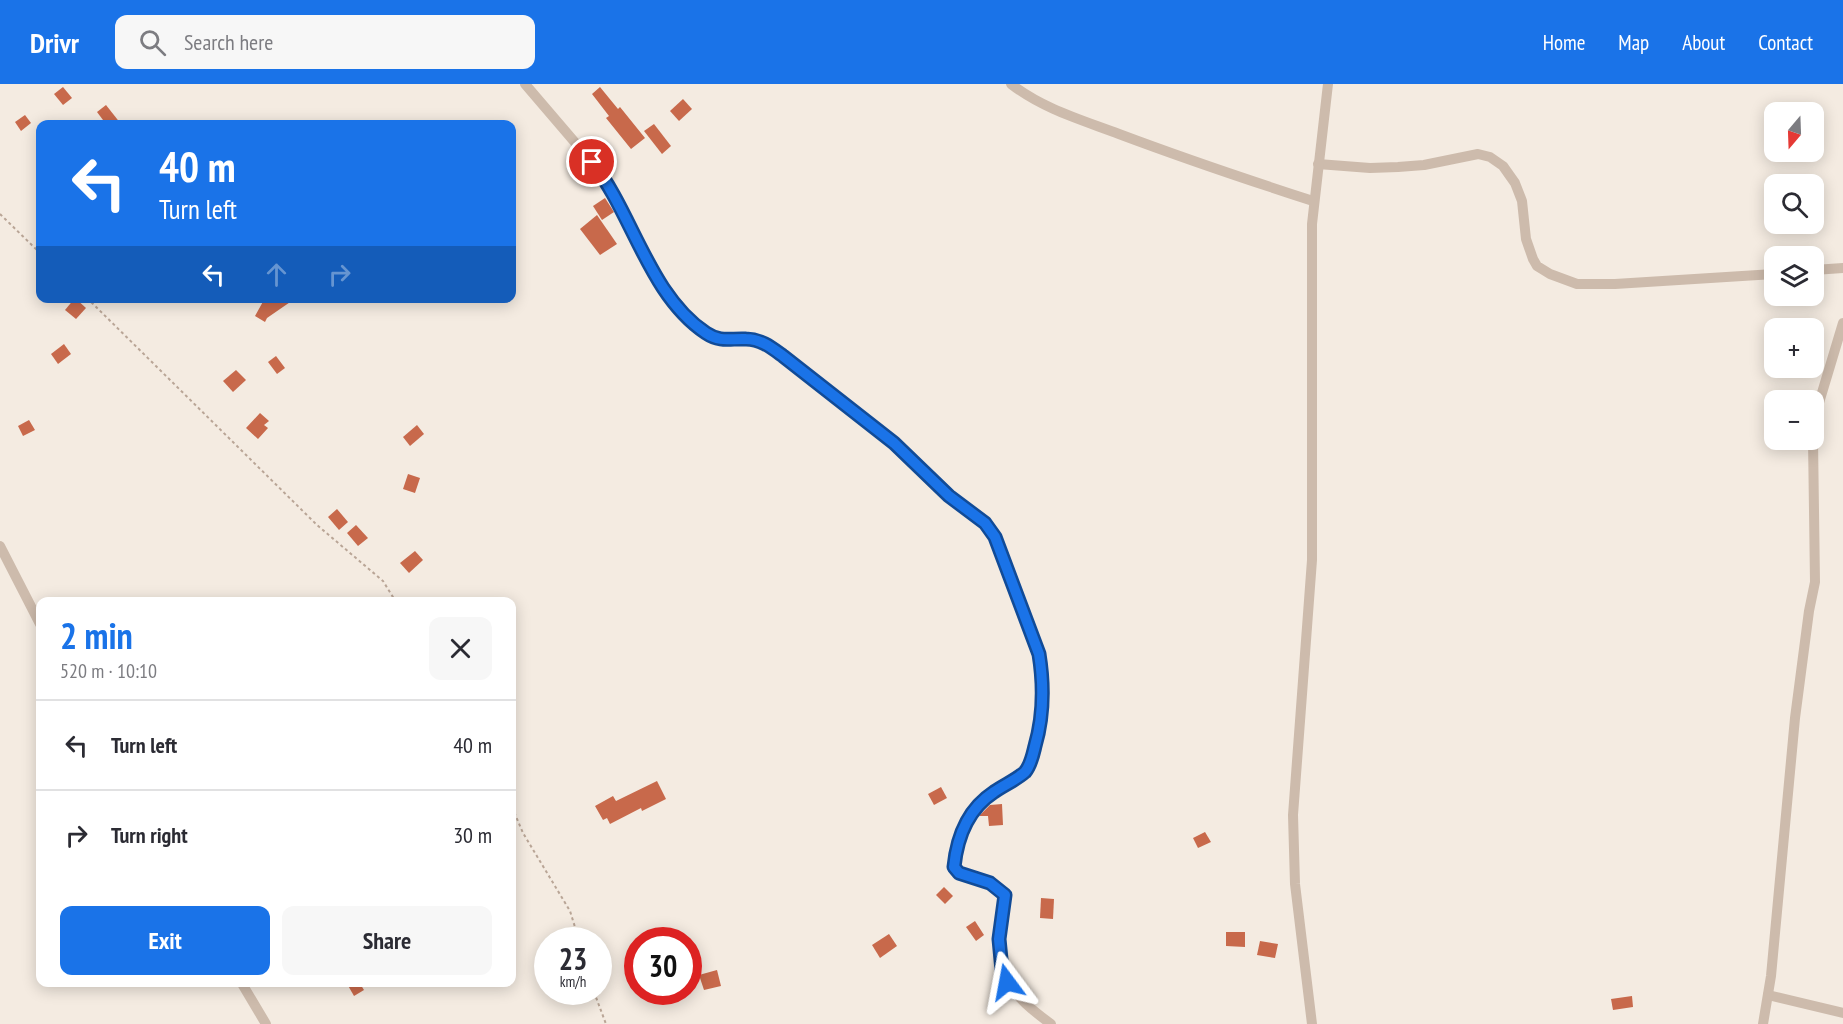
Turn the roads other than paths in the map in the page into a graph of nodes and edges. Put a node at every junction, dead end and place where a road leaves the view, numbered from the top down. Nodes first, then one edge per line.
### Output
1 (525, 84) edge
2 (1011, 84) edge
3 (1328, 84) edge
4 (1318, 164) junction
5 (1313, 201) junction
6 (1843, 268) edge
7 (1824, 269) edge
8 (1764, 275) edge
9 (1843, 323) edge
10 (1823, 390) edge
11 (1813, 450) edge
12 (0, 546) edge
13 (36, 616) edge
14 (243, 987) edge
15 (1768, 995) junction
16 (1843, 1013) edge
17 (266, 1024) edge
18 (1051, 1024) edge
19 (1312, 1024) edge
20 (1763, 1024) edge

1 - 18 street
2 - 5 street
3 - 4 street
4 - 5 street
4 - 8 street
5 - 19 street
6 - 7 street
9 - 10 street
11 - 15 street
12 - 13 street
14 - 17 street
15 - 16 street
15 - 20 street

